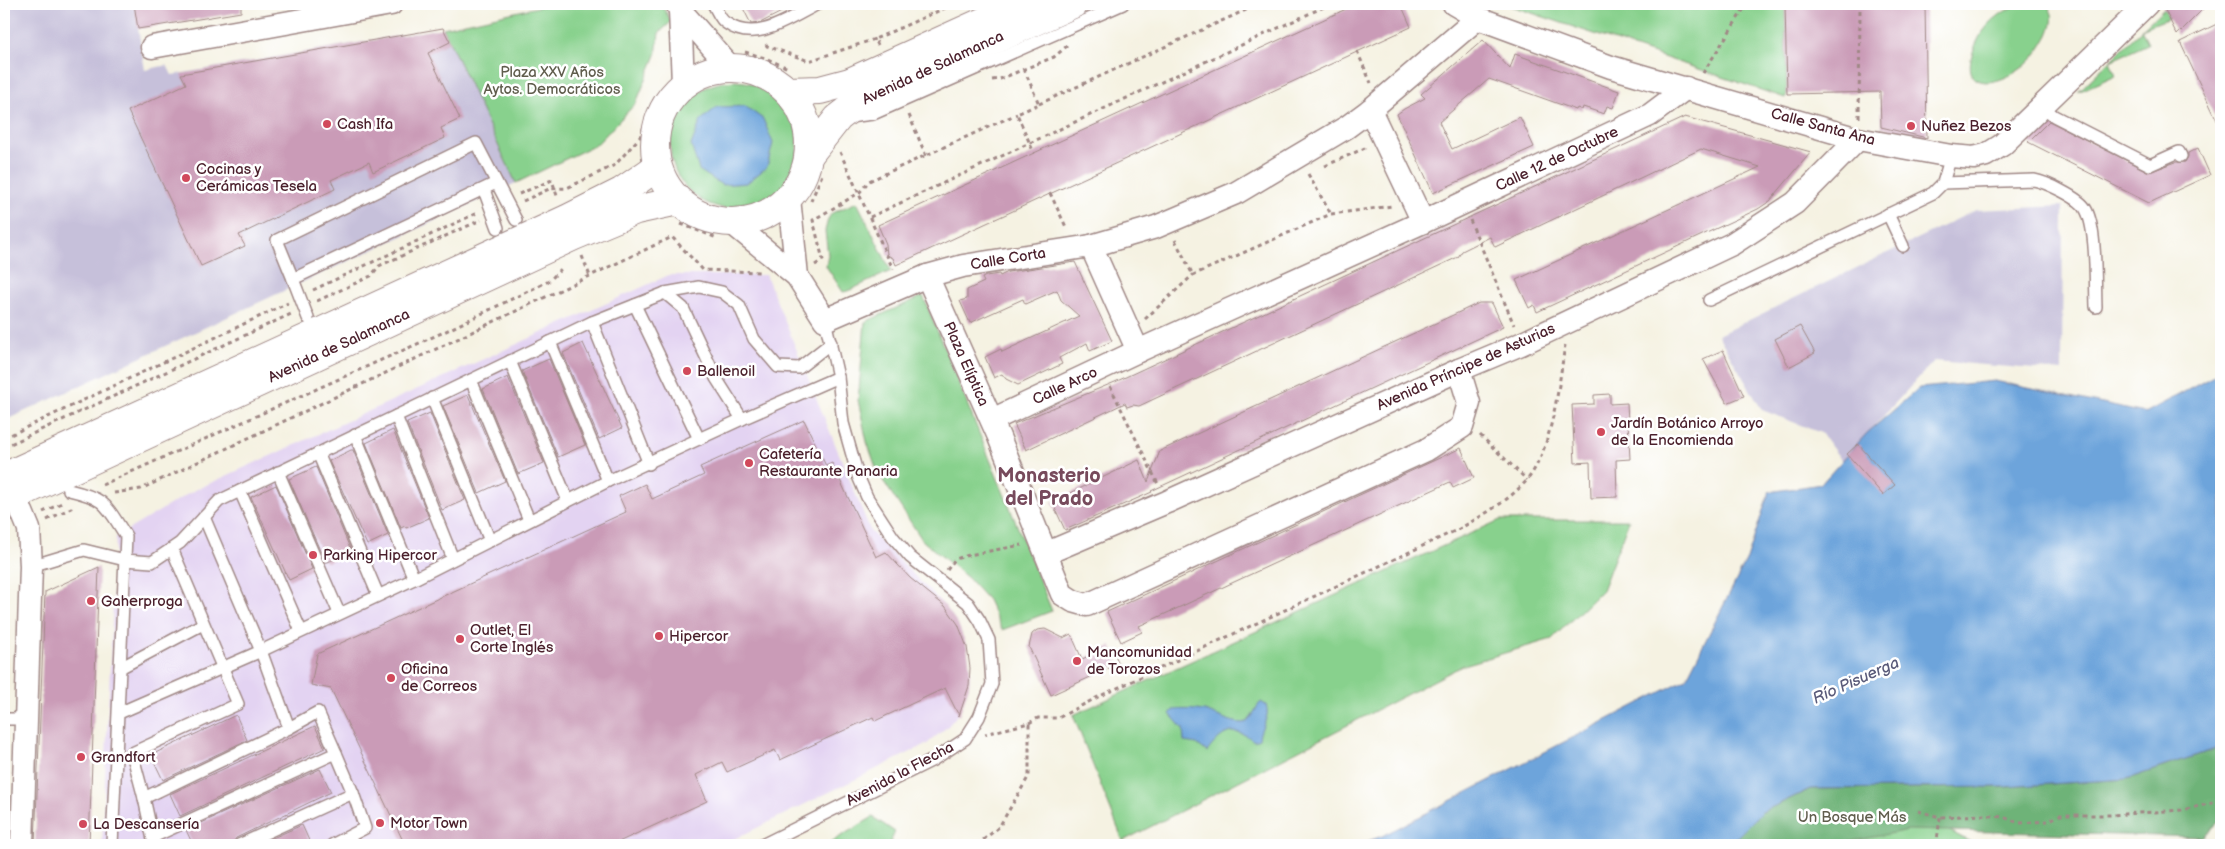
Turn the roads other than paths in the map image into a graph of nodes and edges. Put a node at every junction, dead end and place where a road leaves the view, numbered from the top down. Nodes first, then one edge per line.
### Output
1 (391, 4) edge
2 (713, 4) edge
3 (818, 4) edge
4 (1022, 4) edge
5 (1073, 4) edge
6 (1454, 4) edge
7 (2147, 4) edge
8 (1129, 6) edge
9 (678, 7) edge
10 (1478, 18) junction
11 (152, 47) dead end
12 (737, 59) junction
13 (676, 82) junction
14 (792, 82) junction
15 (1689, 89) junction
16 (2042, 106) junction
17 (1370, 110) junction
18 (838, 118) junction
19 (1858, 139) junction
20 (1951, 156) junction
21 (2181, 156) dead end
22 (823, 160) junction
23 (657, 167) junction
24 (496, 183) junction
25 (1944, 183) junction
26 (484, 190) junction
27 (800, 200) junction
28 (677, 211) junction
29 (1419, 213) junction
30 (1888, 214) junction
31 (516, 220) dead end
32 (498, 228) dead end
33 (571, 228) junction
34 (728, 231) junction
35 (1091, 246) junction
36 (1903, 246) dead end
37 (797, 276) junction
38 (927, 276) junction
39 (293, 279) junction
40 (665, 294) junction
41 (1709, 300) dead end
42 (635, 305) junction
43 (304, 307) road end
44 (2096, 307) dead end
45 (825, 320) junction
46 (592, 322) junction
47 (550, 342) junction
48 (1134, 342) junction
49 (831, 343) junction
50 (510, 361) junction
51 (1459, 370) junction
52 (838, 377) junction
53 (472, 380) junction
54 (432, 398) junction
55 (396, 416) junction
56 (742, 418) junction
57 (992, 420) junction
58 (355, 435) junction
59 (699, 439) junction
60 (318, 453) junction
61 (649, 464) junction
62 (278, 472) junction
63 (4, 477) edge
64 (608, 481) junction
65 (68, 490) dead end
66 (240, 490) junction
67 (568, 501) junction
68 (20, 515) edge
69 (204, 517) junction
70 (529, 520) junction
71 (490, 541) junction
72 (1043, 544) junction
73 (172, 549) junction
74 (453, 559) junction
75 (125, 560) junction
76 (31, 566) junction
77 (414, 579) junction
78 (378, 595) junction
79 (339, 613) junction
80 (203, 624) junction
81 (301, 630) junction
82 (261, 650) junction
83 (120, 668) junction
84 (221, 668) junction
85 (118, 713) junction
86 (4, 719) edge
87 (28, 719) junction
88 (289, 728) junction
89 (132, 753) junction
90 (336, 753) junction
91 (116, 759) junction
92 (353, 793) junction
93 (144, 798) junction
94 (364, 828) junction
95 (154, 841) edge
96 (22, 845) edge
97 (112, 845) edge
98 (238, 845) edge
99 (332, 845) edge
100 (348, 845) edge
101 (762, 845) edge

1 - 11 street
2 - 3 lane
4 - 14 highway, Avenida de Salamanca
5 - 18 highway, Avenida de Salamanca
6 - 10 street, Calle Santa Ana
7 - 16 street, Calle Santa Ana
8 - 18 lane
9 - 12 street
9 - 13 street
10 - 15 street, Calle Santa Ana
10 - 17 street, Calle Corta
12 - 13 highway
12 - 14 highway
13 - 23 highway
14 - 22 highway
15 - 19 street, Calle Santa Ana
15 - 29 street, Calle 12 de Octubre
16 - 20 street, Calle Santa Ana
16 - 21 lane
17 - 29 street
17 - 35 street, Calle Corta
18 - 22 highway, Avenida de Salamanca
19 - 20 street, Calle Santa Ana
19 - 51 street, Avenida Príncipe de Asturias
20 - 25 lane
22 - 27 highway
23 - 28 highway
23 - 33 highway, Avenida de Salamanca
24 - 26 lane
24 - 31 lane
24 - 39 lane
25 - 30 lane
25 - 44 lane
26 - 32 lane
26 - 39 lane
27 - 34 highway
27 - 37 street, Avenida la Flecha
28 - 33 highway, Avenida de Salamanca
28 - 34 highway
29 - 48 street, Calle Arco
30 - 36 lane
30 - 41 lane
33 - 63 highway, Avenida de Salamanca
33 - 68 highway, Avenida de Salamanca
34 - 37 street, Avenida la Flecha
35 - 38 street, Calle Corta
35 - 48 street
37 - 45 street, Avenida la Flecha
38 - 45 street
38 - 57 street, Plaza Elíptica
39 - 43 lane
40 - 42 lane
40 - 49 lane
40 - 56 lane
42 - 46 lane
42 - 59 lane
45 - 49 lane, Avenida la Flecha
46 - 47 lane
46 - 61 lane
47 - 50 lane
47 - 64 lane
48 - 57 street, Calle Arco
49 - 52 lane, Avenida la Flecha
50 - 53 lane
50 - 67 lane
51 - 72 street, Avenida Príncipe de Asturias
51 - 72 street, Plaza Elíptica
52 - 56 lane
52 - 101 lane, Avenida la Flecha
53 - 54 lane
53 - 70 lane
54 - 55 lane
54 - 71 lane
55 - 58 lane
55 - 74 lane
56 - 59 lane
57 - 72 street, Plaza Elíptica
58 - 60 lane
58 - 77 lane
59 - 61 lane
60 - 62 lane
60 - 78 lane
61 - 64 lane
62 - 66 lane
62 - 79 lane
64 - 67 lane
65 - 75 lane
66 - 69 lane
66 - 81 lane
67 - 70 lane
68 - 76 street
69 - 73 lane
69 - 82 lane
70 - 71 lane
71 - 74 lane
73 - 75 lane
73 - 80 lane
74 - 77 lane
75 - 76 lane
75 - 83 lane
76 - 87 street
77 - 78 lane
78 - 79 lane
79 - 81 lane
80 - 83 lane
80 - 84 lane
81 - 82 lane
82 - 84 lane
82 - 88 lane
83 - 85 lane
84 - 85 lane
84 - 89 lane
85 - 91 lane
86 - 87 lane
87 - 96 street
88 - 90 lane
88 - 93 lane
89 - 91 lane
89 - 93 lane
90 - 92 lane
90 - 95 lane
91 - 97 lane
92 - 94 lane
92 - 98 lane
93 - 95 lane
94 - 99 lane
94 - 100 lane

